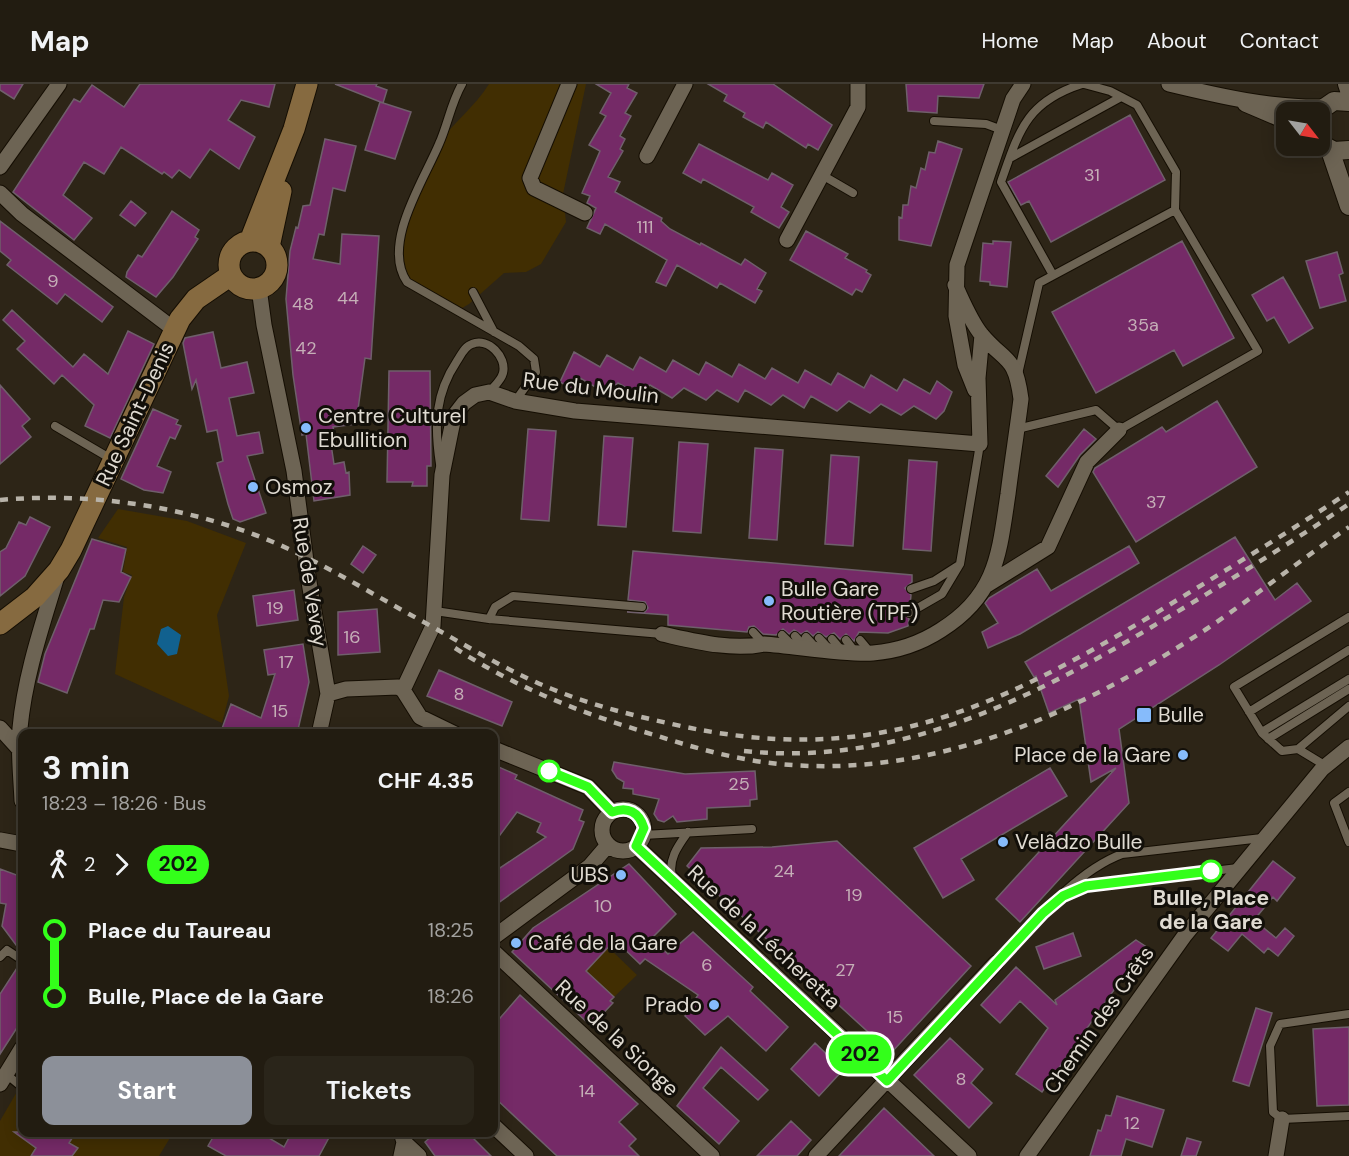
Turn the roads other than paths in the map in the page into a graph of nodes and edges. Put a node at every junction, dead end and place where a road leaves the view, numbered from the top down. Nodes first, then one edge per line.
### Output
1 (59, 84) edge
2 (307, 84) edge
3 (462, 84) edge
4 (569, 84) edge
5 (685, 84) edge
6 (858, 84) edge
7 (1023, 84) edge
8 (1083, 84) edge
9 (1169, 84) edge
10 (1331, 84) edge
11 (1347, 84) edge
12 (1349, 90) edge
13 (1121, 97) junction
14 (1234, 99) junction
15 (1324, 102) edge
16 (1349, 102) edge
17 (1330, 104) edge
18 (1276, 105) edge
19 (1276, 117) edge
20 (934, 120) dead end
21 (1002, 130) junction
22 (1330, 147) edge
23 (1349, 150) edge
24 (647, 156) dead end
25 (1329, 156) edge
26 (1010, 158) junction
27 (0, 167) edge
28 (822, 175) junction
29 (0, 193) edge
30 (853, 193) dead end
31 (1349, 206) edge
32 (1175, 210) junction
33 (585, 213) dead end
34 (787, 240) dead end
35 (260, 244) junction
36 (231, 275) junction
37 (1053, 275) junction
38 (955, 285) junction
39 (258, 288) junction
40 (474, 292) dead end
41 (175, 330) junction
42 (495, 333) junction
43 (982, 335) junction
44 (1018, 376) junction
45 (489, 392) junction
46 (978, 397) junction
47 (515, 401) junction
48 (55, 426) dead end
49 (1017, 429) junction
50 (1119, 430) junction
51 (980, 444) junction
52 (114, 460) junction
53 (442, 475) junction
54 (960, 564) junction
55 (59, 570) junction
56 (987, 585) junction
57 (911, 589) dead end
58 (642, 607) dead end
59 (435, 611) junction
60 (909, 613) dead end
61 (1349, 617) edge
62 (489, 619) junction
63 (0, 624) edge
64 (662, 634) joint
65 (1349, 650) edge
66 (1349, 679) edge
67 (1349, 688) edge
68 (403, 690) junction
69 (328, 693) junction
70 (1349, 706) edge
71 (1249, 712) junction
72 (0, 728) edge
73 (22, 729) edge
74 (320, 729) edge
75 (445, 729) edge
76 (1262, 732) junction
77 (1268, 739) junction
78 (1349, 747) edge
79 (18, 748) edge
80 (1298, 749) junction
81 (498, 751) edge
82 (1326, 766) junction
83 (1349, 792) edge
84 (612, 812) junction
85 (752, 829) dead end
86 (688, 832) junction
87 (1264, 838) junction
88 (0, 840) edge
89 (640, 841) junction
90 (1349, 842) edge
91 (18, 843) edge
92 (608, 845) junction
93 (1239, 868) junction
94 (673, 881) junction
95 (1063, 896) junction
96 (498, 934) edge
97 (498, 956) edge
98 (0, 957) edge
99 (18, 957) edge
100 (996, 963) joint
101 (1349, 1014) edge
102 (18, 1055) edge
103 (3, 1079) edge
104 (887, 1081) junction
105 (18, 1085) edge
106 (1349, 1116) edge
107 (1282, 1119) junction
108 (498, 1130) edge
109 (402, 1144) edge
110 (419, 1156) edge
111 (526, 1156) edge
112 (712, 1156) edge
113 (816, 1156) edge
114 (969, 1156) edge
115 (1028, 1156) edge
116 (1276, 1156) edge

1 - 27 street
2 - 35 main road
3 - 42 lane
4 - 33 street
5 - 24 street
6 - 28 street
7 - 21 street
8 - 13 lane
8 - 26 lane
9 - 14 street
10 - 15 street
11 - 12 street
13 - 26 lane
13 - 32 lane
14 - 18 street
14 - 19 street
16 - 17 street
20 - 21 lane
21 - 38 street
22 - 23 street
25 - 31 street
26 - 37 lane
28 - 30 lane
28 - 34 street
29 - 41 street
32 - 37 lane
32 - 50 lane
35 - 36 main road
35 - 39 main road
36 - 39 main road
36 - 41 main road, Rue Saint-Denis
37 - 44 lane
38 - 43 street
38 - 46 street
39 - 69 street, Rue de Vevey
40 - 42 lane
41 - 52 main road, Rue Saint-Denis
42 - 47 lane
43 - 44 street
43 - 46 street
44 - 49 street
45 - 47 street, Rue du Moulin
45 - 53 street
45 - 53 lane
46 - 51 street
47 - 51 street, Rue du Moulin
48 - 52 lane
49 - 50 lane
49 - 56 street
50 - 56 street
51 - 54 lane
52 - 55 main road, Rue Saint-Denis
53 - 59 street
54 - 57 lane
54 - 60 lane
55 - 63 main road, Rue Saint-Denis
55 - 73 street, Rue Saint-Denis
56 - 64 street
58 - 62 lane
59 - 62 lane
59 - 68 street
61 - 71 lane
62 - 64 lane
65 - 71 lane
66 - 76 lane
67 - 77 lane
68 - 69 street
68 - 75 street
69 - 74 street, Rue de Vevey
70 - 80 lane
71 - 76 lane
72 - 79 street
76 - 77 lane
77 - 80 lane
78 - 82 street, Chemin des Crêts
80 - 82 lane
81 - 84 street
82 - 87 street, Chemin des Crêts
83 - 90 lane
84 - 89 street
84 - 92 street
85 - 86 lane
86 - 89 lane
86 - 94 lane
87 - 93 street, Chemin des Crêts
87 - 95 lane
88 - 91 street
89 - 92 street
89 - 94 street, Rue de la Lécheretta
92 - 96 street
93 - 95 lane
93 - 115 street, Chemin des Crêts
94 - 104 street, Rue de la Lécheretta
95 - 100 lane
97 - 112 street, Rue de la Sionge
98 - 99 lane
100 - 104 street
101 - 107 lane
102 - 103 street
103 - 105 lane
104 - 113 street
104 - 114 street, Rue de la Lécheretta
106 - 107 lane
107 - 116 street
108 - 111 street
109 - 110 street

